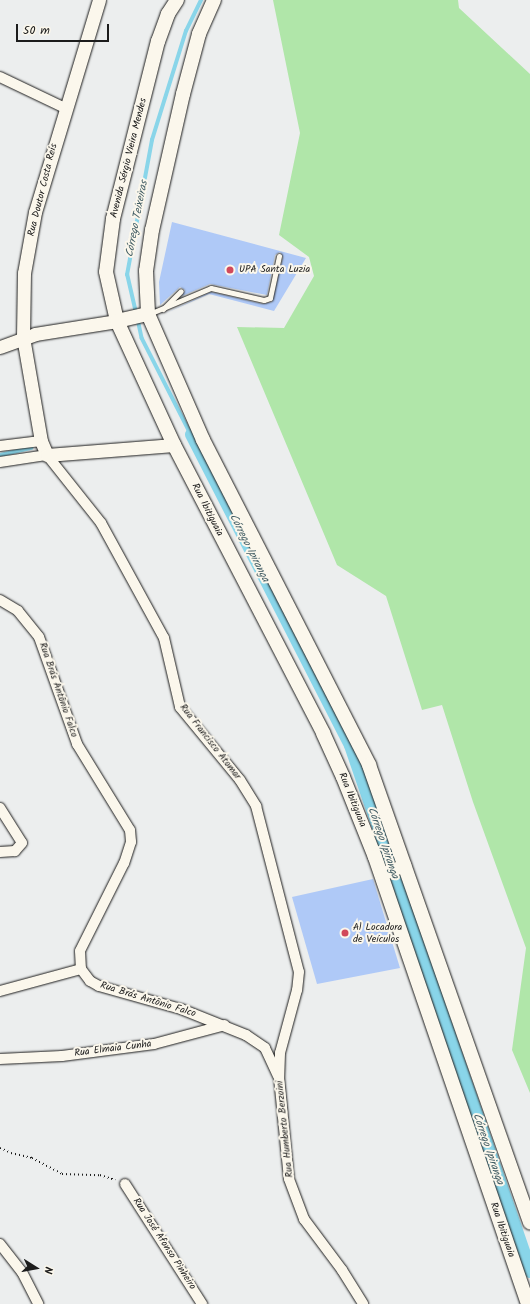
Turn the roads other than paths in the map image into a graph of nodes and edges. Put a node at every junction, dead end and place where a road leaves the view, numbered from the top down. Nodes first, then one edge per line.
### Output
1 (99, 0) edge
2 (177, 0) edge
3 (214, 0) edge
4 (0, 77) edge
5 (65, 108) junction
6 (279, 256) dead end
7 (181, 291) dead end
8 (163, 309) junction
9 (145, 315) junction
10 (121, 320) junction
11 (23, 337) junction
12 (0, 347) edge
13 (41, 441) junction
14 (174, 445) junction
15 (0, 446) edge
16 (47, 455) junction
17 (0, 462) edge
18 (0, 600) edge
19 (0, 808) edge
20 (0, 852) edge
21 (402, 866) junction
22 (383, 874) junction
23 (81, 969) junction
24 (0, 991) edge
25 (224, 1025) junction
26 (280, 1053) joint
27 (0, 1058) edge
28 (279, 1077) junction
29 (125, 1184) road end
30 (530, 1222) edge
31 (0, 1244) edge
32 (38, 1304) edge
33 (202, 1304) edge
34 (363, 1304) edge
35 (528, 1304) edge

1 - 5 street, Rua Doutor Costa Reis
2 - 10 main road, Avenida Sérgio Vieira Mendes
3 - 9 main road
4 - 5 street
5 - 11 street, Rua Doutor Costa Reis
6 - 8 lane
7 - 8 lane
8 - 9 lane
9 - 10 main road
9 - 21 main road
10 - 11 street
10 - 14 main road, Rua Ibitiguaia
11 - 12 street
11 - 13 street, Rua Doutor Costa Reis
13 - 15 street
13 - 16 street, Rua Doutor Costa Reis
14 - 16 street
14 - 22 main road, Rua Ibitiguaia
16 - 17 street
16 - 26 street, Rua Francisco Atomar
18 - 23 street, Rua Brás Antônio Falco
19 - 20 street
21 - 22 street
21 - 30 main road
22 - 35 main road, Rua Ibitiguaia
23 - 24 street
23 - 25 street, Rua Brás Antônio Falco
25 - 27 street, Rua Elmaia Cunha
25 - 28 street, Rua Brás Antônio Falco
26 - 28 street, Rua Humberto Berzoini
28 - 34 street, Rua Humberto Berzoini
29 - 33 street, Rua José Afonso Pinheiro
31 - 32 street

